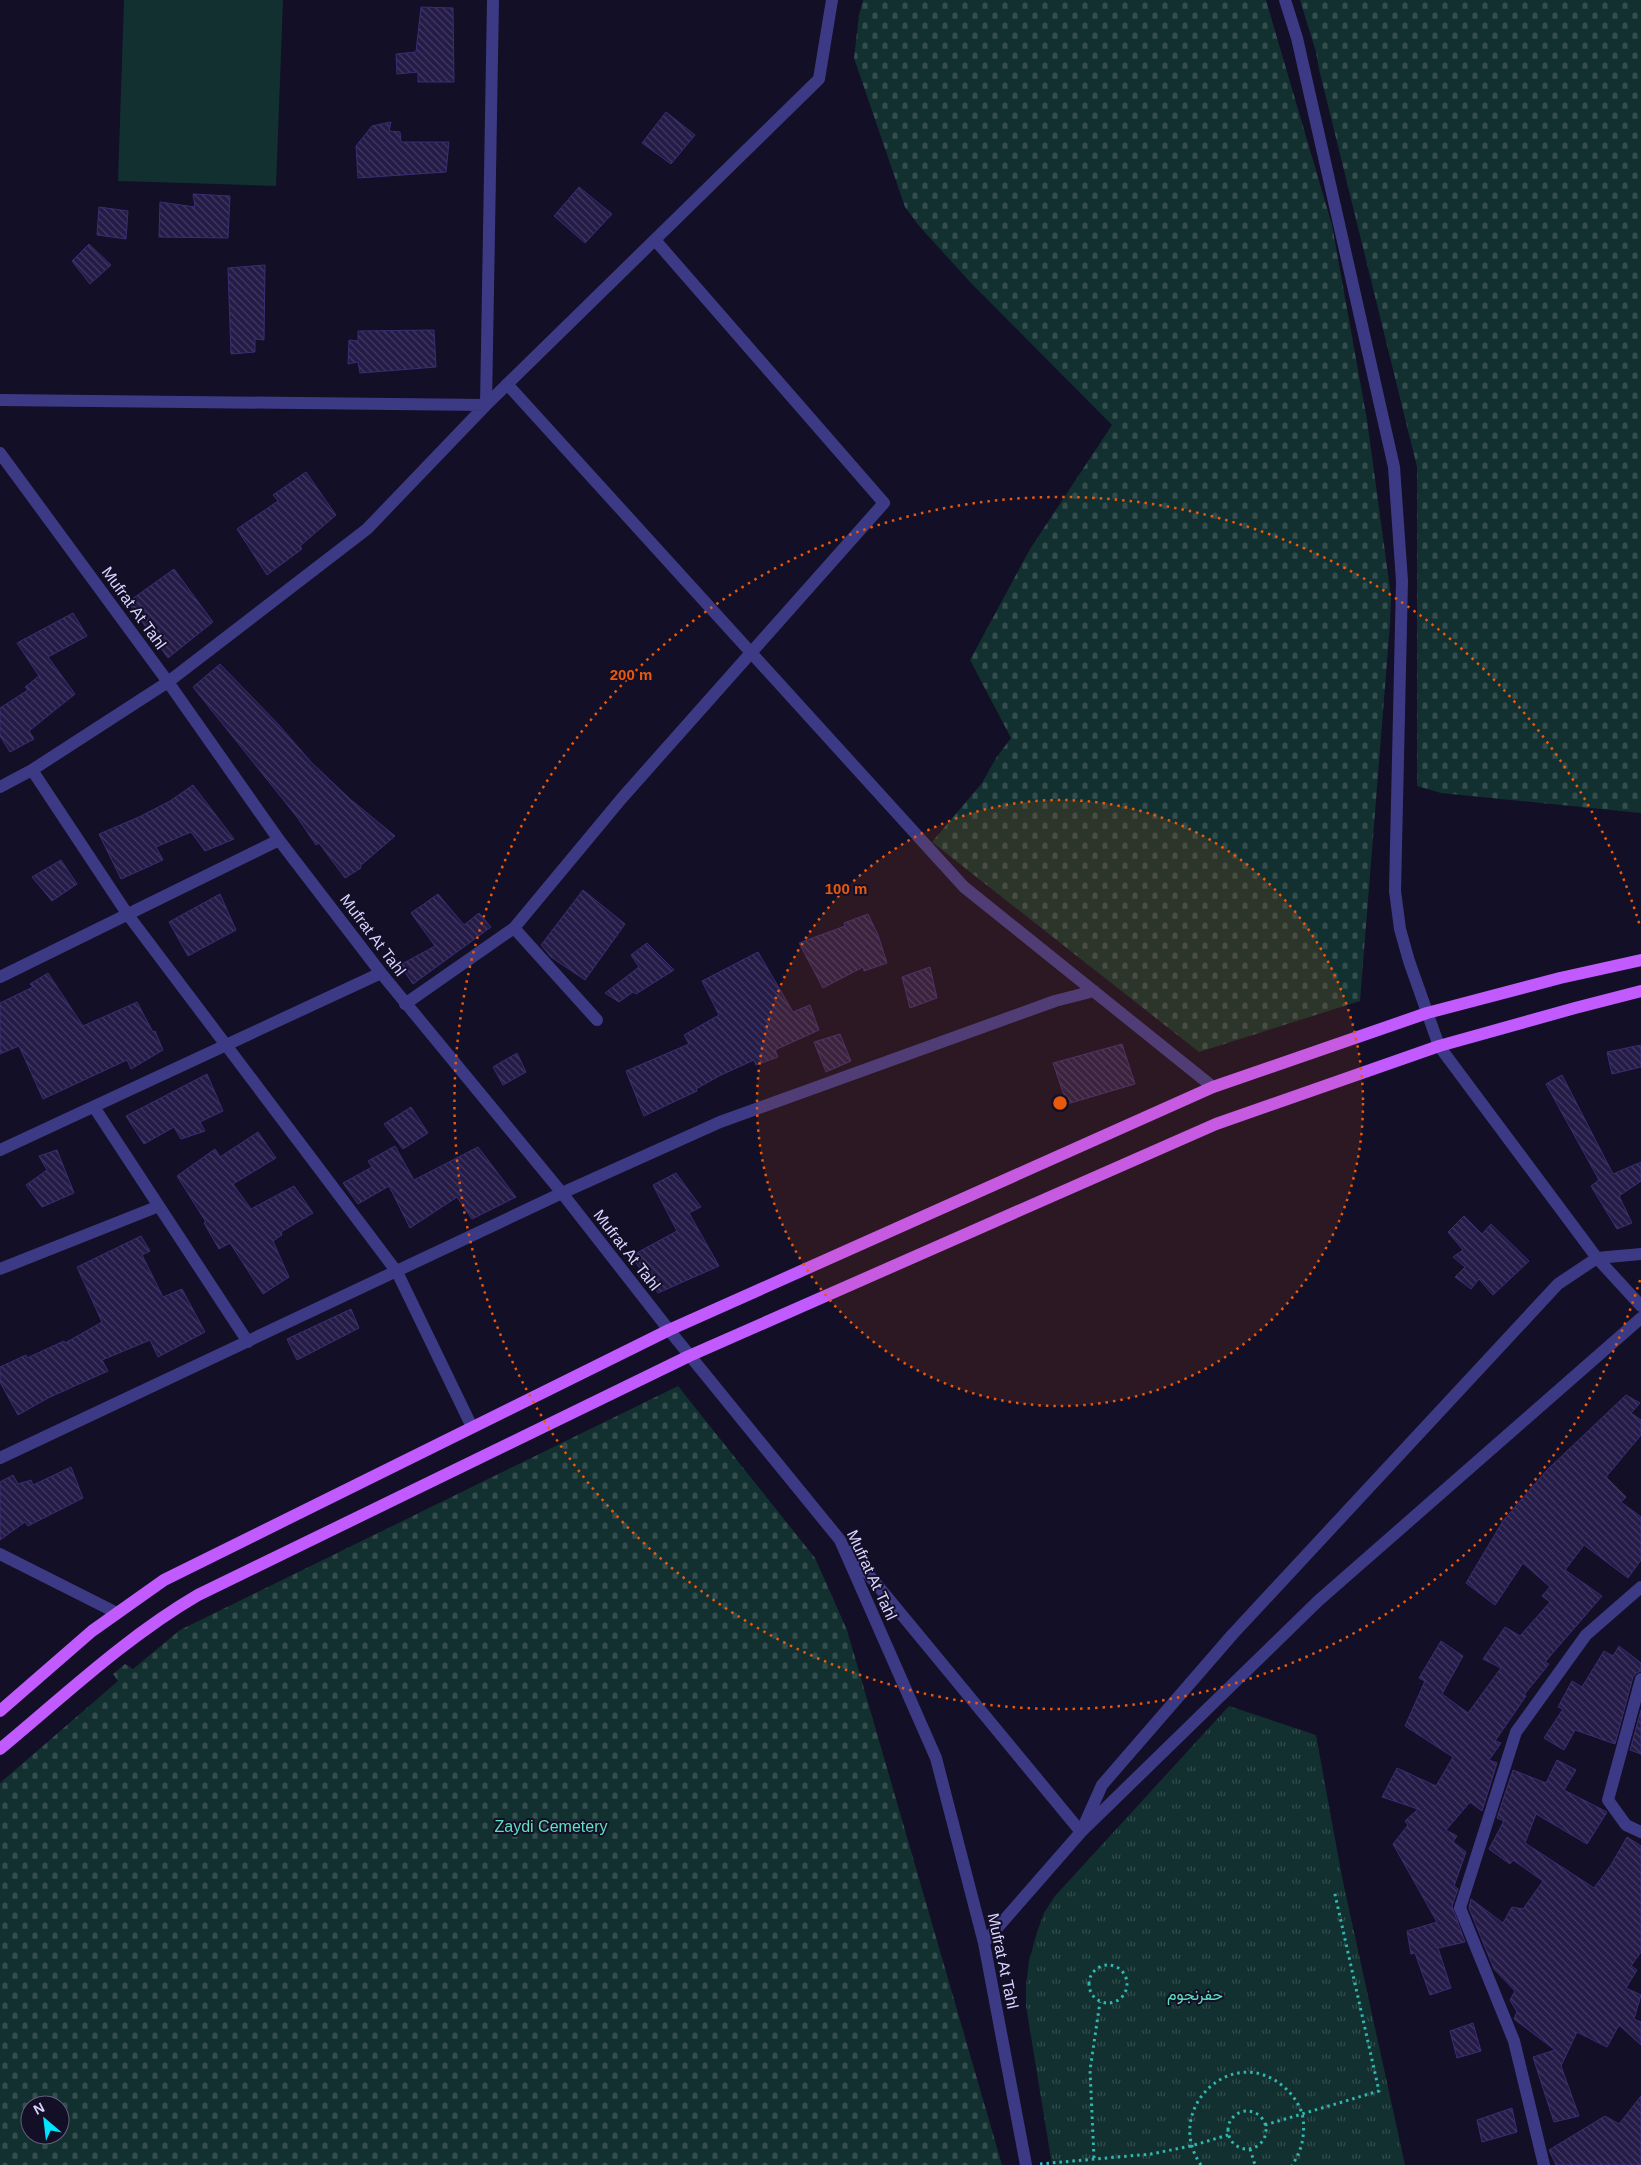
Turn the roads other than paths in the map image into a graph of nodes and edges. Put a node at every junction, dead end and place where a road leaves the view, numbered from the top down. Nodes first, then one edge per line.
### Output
1 (493, 0) edge
2 (832, 0) edge
3 (1285, 0) edge
4 (655, 240) junction
5 (507, 384) junction
6 (0, 400) edge
7 (486, 405) junction
8 (0, 453) edge
9 (750, 652) junction
10 (168, 682) junction
11 (32, 770) junction
12 (0, 786) edge
13 (280, 840) junction
14 (128, 915) junction
15 (514, 928) junction
16 (1641, 960) edge
17 (381, 973) junction
18 (0, 977) edge
19 (1094, 991) junction
20 (1641, 991) edge
21 (406, 1004) junction
22 (1427, 1013) junction
23 (597, 1020) dead end
24 (228, 1044) junction
25 (1439, 1046) junction
26 (1213, 1087) junction
27 (94, 1107) junction
28 (0, 1150) edge
29 (562, 1193) junction
30 (158, 1206) junction
31 (1641, 1254) edge
32 (1597, 1258) junction
33 (0, 1269) edge
34 (398, 1272) junction
35 (1641, 1306) edge
36 (1641, 1318) edge
37 (669, 1330) junction
38 (248, 1342) junction
39 (689, 1356) junction
40 (472, 1428) junction
41 (0, 1458) edge
42 (840, 1540) junction
43 (0, 1554) edge
44 (1641, 1587) edge
45 (117, 1613) junction
46 (1641, 1679) edge
47 (0, 1710) edge
48 (0, 1749) edge
49 (1081, 1832) junction
50 (1641, 1832) edge
51 (984, 1943) junction
52 (1026, 2165) edge
53 (1544, 2165) edge

1 - 7 street
2 - 4 street
3 - 22 street
4 - 5 street
4 - 9 street
5 - 7 street
5 - 9 street
6 - 7 street
7 - 10 street
8 - 10 street, Mufrat At Tahl
9 - 15 street
9 - 19 street
10 - 11 street
10 - 13 street, Mufrat At Tahl
11 - 12 street
11 - 14 street
13 - 14 street
13 - 17 street, Mufrat At Tahl
14 - 18 street
14 - 24 street
15 - 21 street
15 - 23 street
16 - 22 main road
17 - 21 street, Mufrat At Tahl
17 - 24 street
19 - 26 street
19 - 29 street
20 - 25 main road
21 - 29 street, Mufrat At Tahl
22 - 25 street
22 - 26 main road
24 - 27 street
24 - 34 street
25 - 32 street
25 - 39 main road
26 - 37 main road
27 - 28 street
27 - 30 street
29 - 34 street
29 - 37 street, Mufrat At Tahl
30 - 33 street
30 - 38 street
31 - 32 street
32 - 35 street
32 - 49 street
34 - 38 street
34 - 40 street
36 - 49 street
37 - 39 street, Mufrat At Tahl
37 - 40 main road
38 - 41 street
39 - 42 street, Mufrat At Tahl
39 - 48 main road
40 - 45 main road
42 - 49 street
42 - 51 street, Mufrat At Tahl
43 - 45 street
44 - 53 street
45 - 47 main road
46 - 50 street
49 - 51 street
51 - 52 street, Mufrat At Tahl

